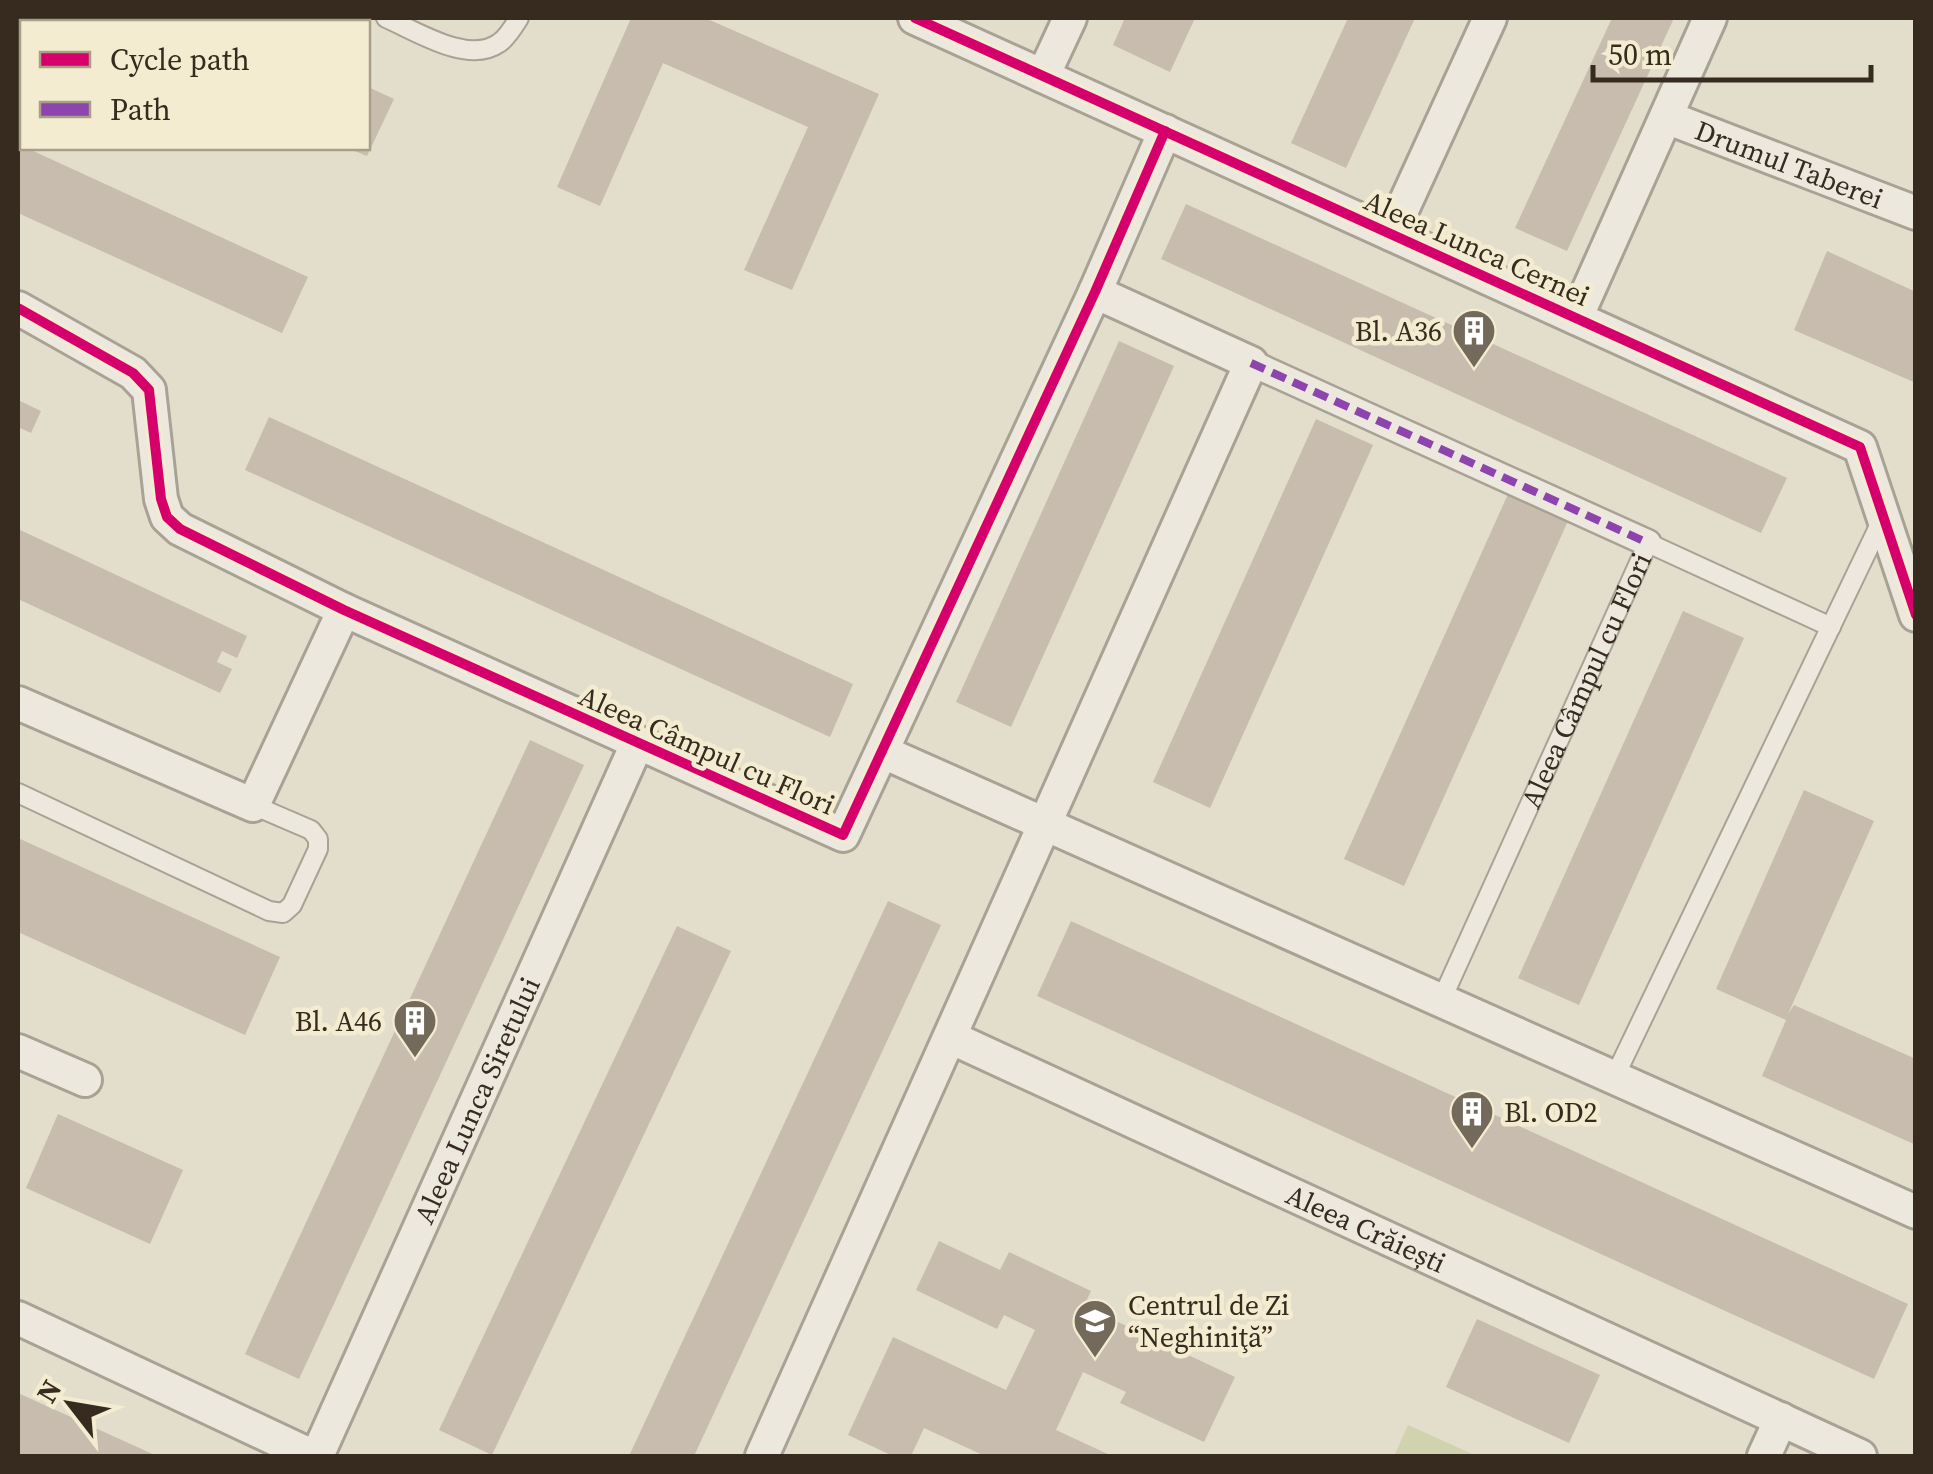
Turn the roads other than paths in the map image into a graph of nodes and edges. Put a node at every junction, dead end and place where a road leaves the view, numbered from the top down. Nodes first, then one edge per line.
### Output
1 (386, 18) edge
2 (519, 18) edge
3 (914, 18) edge
4 (1070, 18) edge
5 (1490, 18) edge
6 (1710, 18) edge
7 (1043, 76) junction
8 (1666, 118) junction
9 (1166, 131) junction
10 (1916, 213) edge
11 (1391, 234) junction
12 (1095, 292) junction
13 (18, 308) edge
14 (1576, 318) junction
15 (1251, 363) junction
16 (1882, 520) junction
17 (1648, 543) junction
18 (344, 610) junction
19 (1916, 615) edge
20 (1831, 627) junction
21 (18, 703) edge
22 (637, 744) junction
23 (883, 752) junction
24 (18, 793) edge
25 (252, 805) junction
26 (1044, 824) junction
27 (1441, 1001) junction
28 (950, 1037) junction
29 (18, 1052) edge
30 (1614, 1078) junction
31 (85, 1080) dead end
32 (1916, 1212) edge
33 (18, 1318) edge
34 (1781, 1419) junction
35 (314, 1456) edge
36 (762, 1456) edge
37 (1764, 1456) edge
38 (1860, 1456) edge

1 - 2 lane
3 - 7 street, Aleea Lunca Cernei
4 - 7 street
5 - 11 street
6 - 8 street
7 - 9 street, Aleea Lunca Cernei
8 - 10 street, Drumul Taberei
8 - 14 street
9 - 11 street, Aleea Lunca Cernei
9 - 12 street, Aleea Câmpul cu Flori
11 - 14 street, Aleea Lunca Cernei
12 - 15 street
12 - 23 street, Aleea Câmpul cu Flori
13 - 18 street, Aleea Câmpul cu Flori
14 - 16 street, Aleea Lunca Cernei
15 - 17 street
15 - 26 street
16 - 19 street, Aleea Lunca Cernei
16 - 20 lane
17 - 20 lane, Aleea Câmpul cu Flori
17 - 27 lane, Aleea Câmpul cu Flori
18 - 22 street, Aleea Câmpul cu Flori
18 - 25 street
20 - 30 lane
21 - 25 street
22 - 23 street, Aleea Câmpul cu Flori
22 - 35 street, Aleea Lunca Siretului
23 - 26 street
24 - 25 lane
26 - 27 street
26 - 28 street
27 - 30 street
28 - 34 street, Aleea Crăiești
28 - 36 street
29 - 31 street
30 - 32 street
33 - 35 street, Aleea Lunca Siretului
34 - 37 street
34 - 38 street, Aleea Crăiești

